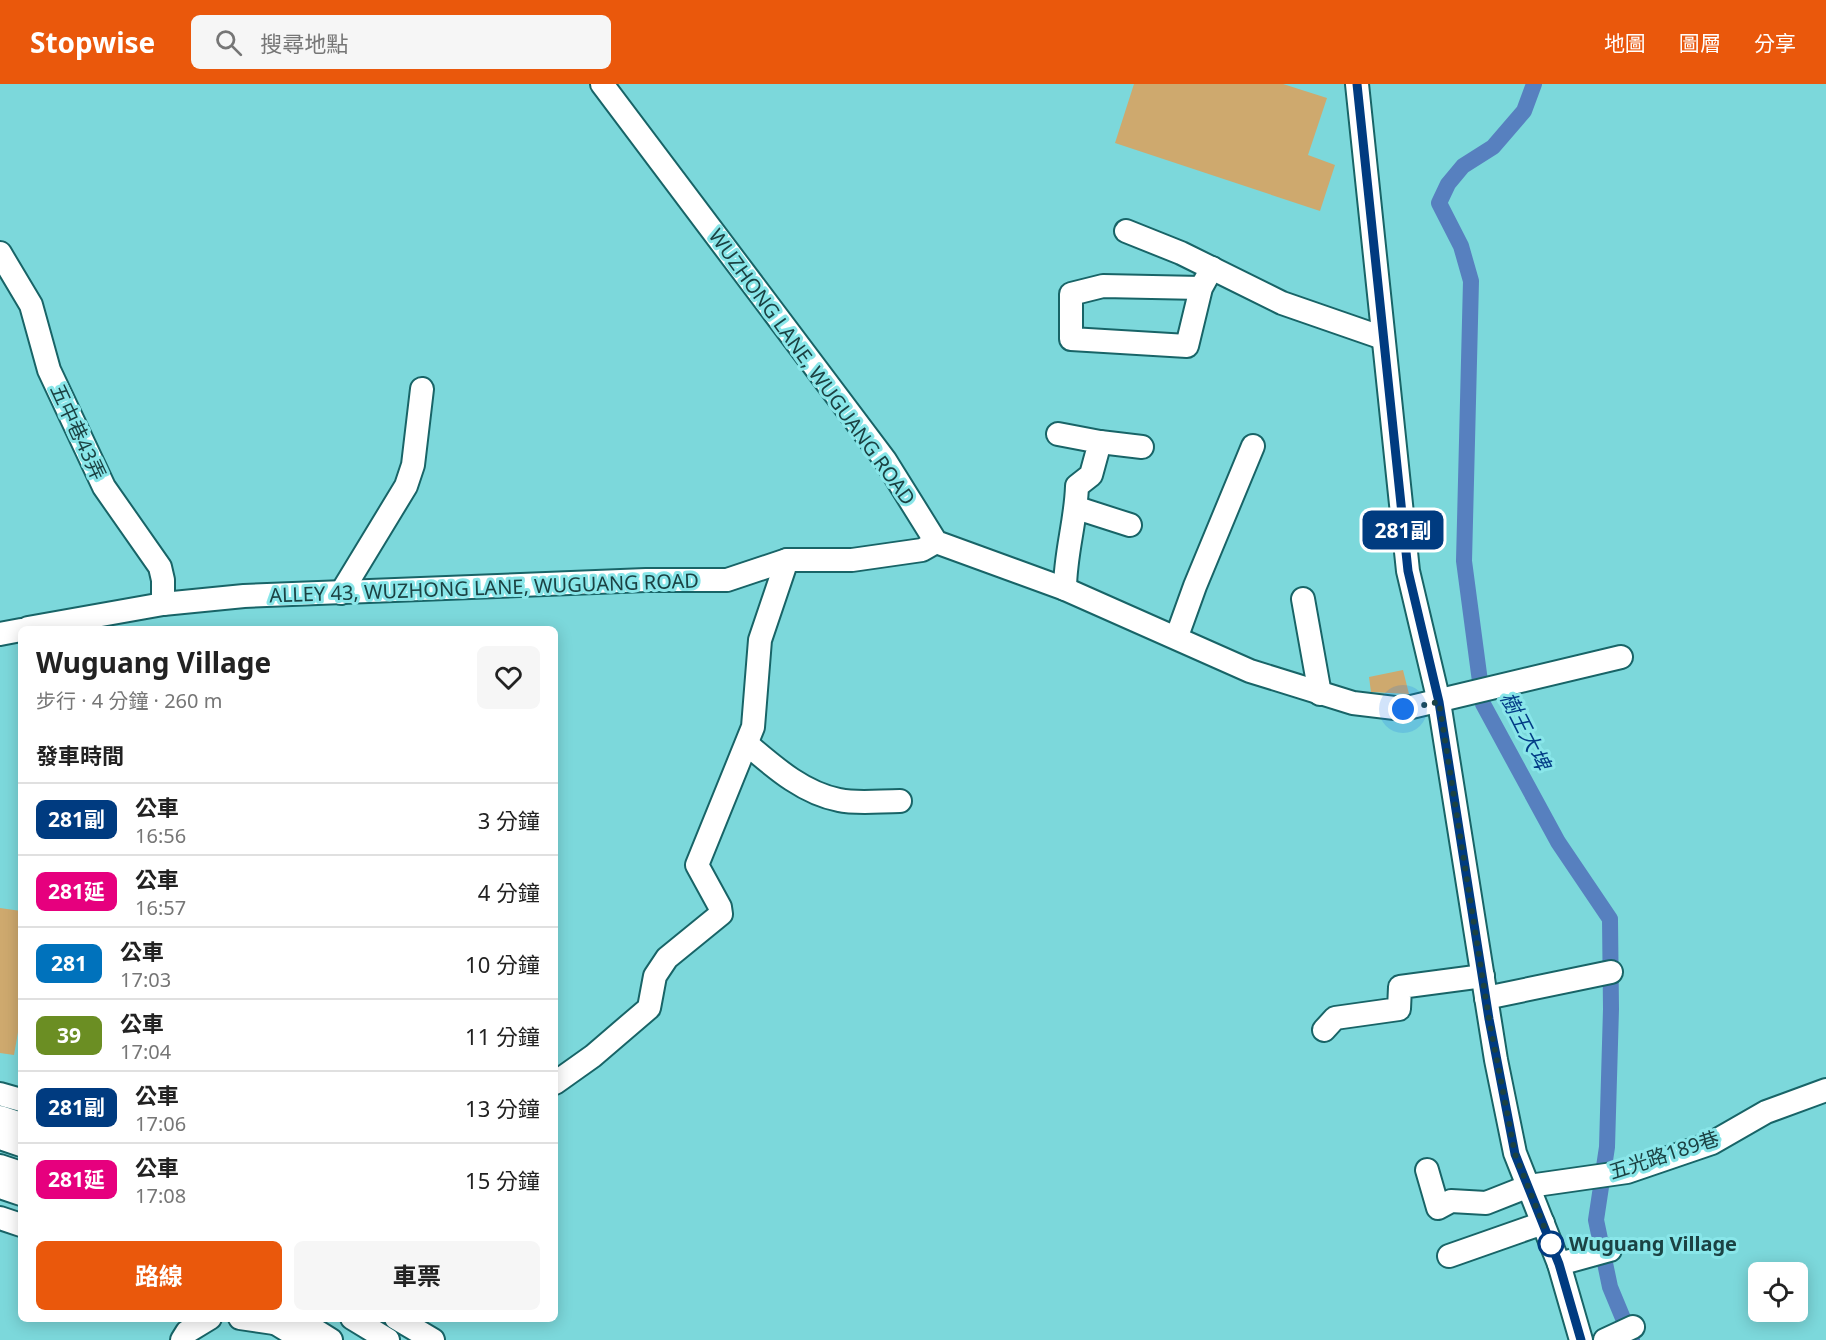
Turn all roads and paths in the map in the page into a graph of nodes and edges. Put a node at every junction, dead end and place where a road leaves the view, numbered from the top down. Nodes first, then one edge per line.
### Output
1 (602, 84) edge
2 (1357, 84) edge
3 (1126, 231) dead end
4 (0, 253) edge
5 (1212, 268) junction
6 (1201, 288) junction
7 (1383, 338) junction
8 (422, 389) dead end
9 (1058, 434) dead end
10 (1100, 442) junction
11 (1253, 446) dead end
12 (1142, 447) dead end
13 (1077, 508) junction
14 (1130, 525) dead end
15 (936, 542) junction
16 (788, 560) junction
17 (1065, 589) junction
18 (341, 593) junction
19 (1303, 599) dead end
20 (163, 604) junction
21 (111, 621) edge
22 (52, 626) edge
23 (18, 631) edge
24 (0, 634) edge
25 (1178, 636) junction
26 (1621, 657) dead end
27 (1320, 694) junction
28 (1439, 702) junction
29 (747, 744) junction
30 (900, 801) dead end
31 (1611, 972) dead end
32 (1484, 987) junction
33 (1323, 1030) dead end
34 (558, 1081) edge
35 (1826, 1090) edge
36 (0, 1094) edge
37 (18, 1099) edge
38 (0, 1117) edge
39 (18, 1123) edge
40 (0, 1138) edge
41 (18, 1144) edge
42 (0, 1166) edge
43 (1427, 1170) dead end
44 (18, 1172) edge
45 (1529, 1186) junction
46 (0, 1187) edge
47 (18, 1193) edge
48 (0, 1218) edge
49 (1543, 1223) junction
50 (18, 1224) edge
51 (1610, 1250) dead end
52 (1449, 1256) dead end
53 (1559, 1264) junction
54 (203, 1322) edge
55 (281, 1322) edge
56 (284, 1322) edge
57 (359, 1322) edge
58 (403, 1322) edge
59 (1633, 1327) dead end
60 (1575, 1338) edge
61 (182, 1340) edge
62 (303, 1340) edge
63 (331, 1340) edge
64 (388, 1340) edge
65 (433, 1340) edge
66 (1605, 1340) edge

1 - 15 street, WUZHONG LANE, WUGUANG ROAD
2 - 7 street
3 - 5 street
4 - 20 street, 五中巷43弄
5 - 6 street
5 - 7 street
6 - 6 street
7 - 28 street
8 - 18 street
9 - 10 street
10 - 12 street
10 - 13 street
11 - 25 street
13 - 14 street
13 - 17 street
15 - 16 street, ALLEY 43, WUZHONG LANE, WUGUANG ROAD
15 - 17 street
16 - 18 street, ALLEY 43, WUZHONG LANE, WUGUANG ROAD
16 - 29 street
17 - 25 street
18 - 20 street, ALLEY 43, WUZHONG LANE, WUGUANG ROAD
19 - 27 street
20 - 21 street, ALLEY 43, WUZHONG LANE, WUGUANG ROAD
21 - 22 street, ALLEY 43, WUZHONG LANE, WUGUANG ROAD
23 - 24 street
25 - 27 street
26 - 28 street
27 - 28 street
28 - 32 street
29 - 30 street
29 - 34 street
31 - 32 street
32 - 33 street
32 - 45 street
35 - 45 street, 五光路189巷
36 - 37 street
38 - 39 street
40 - 41 street
42 - 44 street
43 - 45 street, 五光路189巷
45 - 49 street
46 - 47 street
48 - 50 street
49 - 52 street
49 - 53 street
51 - 53 street
53 - 60 street
54 - 61 street
55 - 62 street
56 - 63 street
57 - 64 street
58 - 65 street
59 - 66 street

